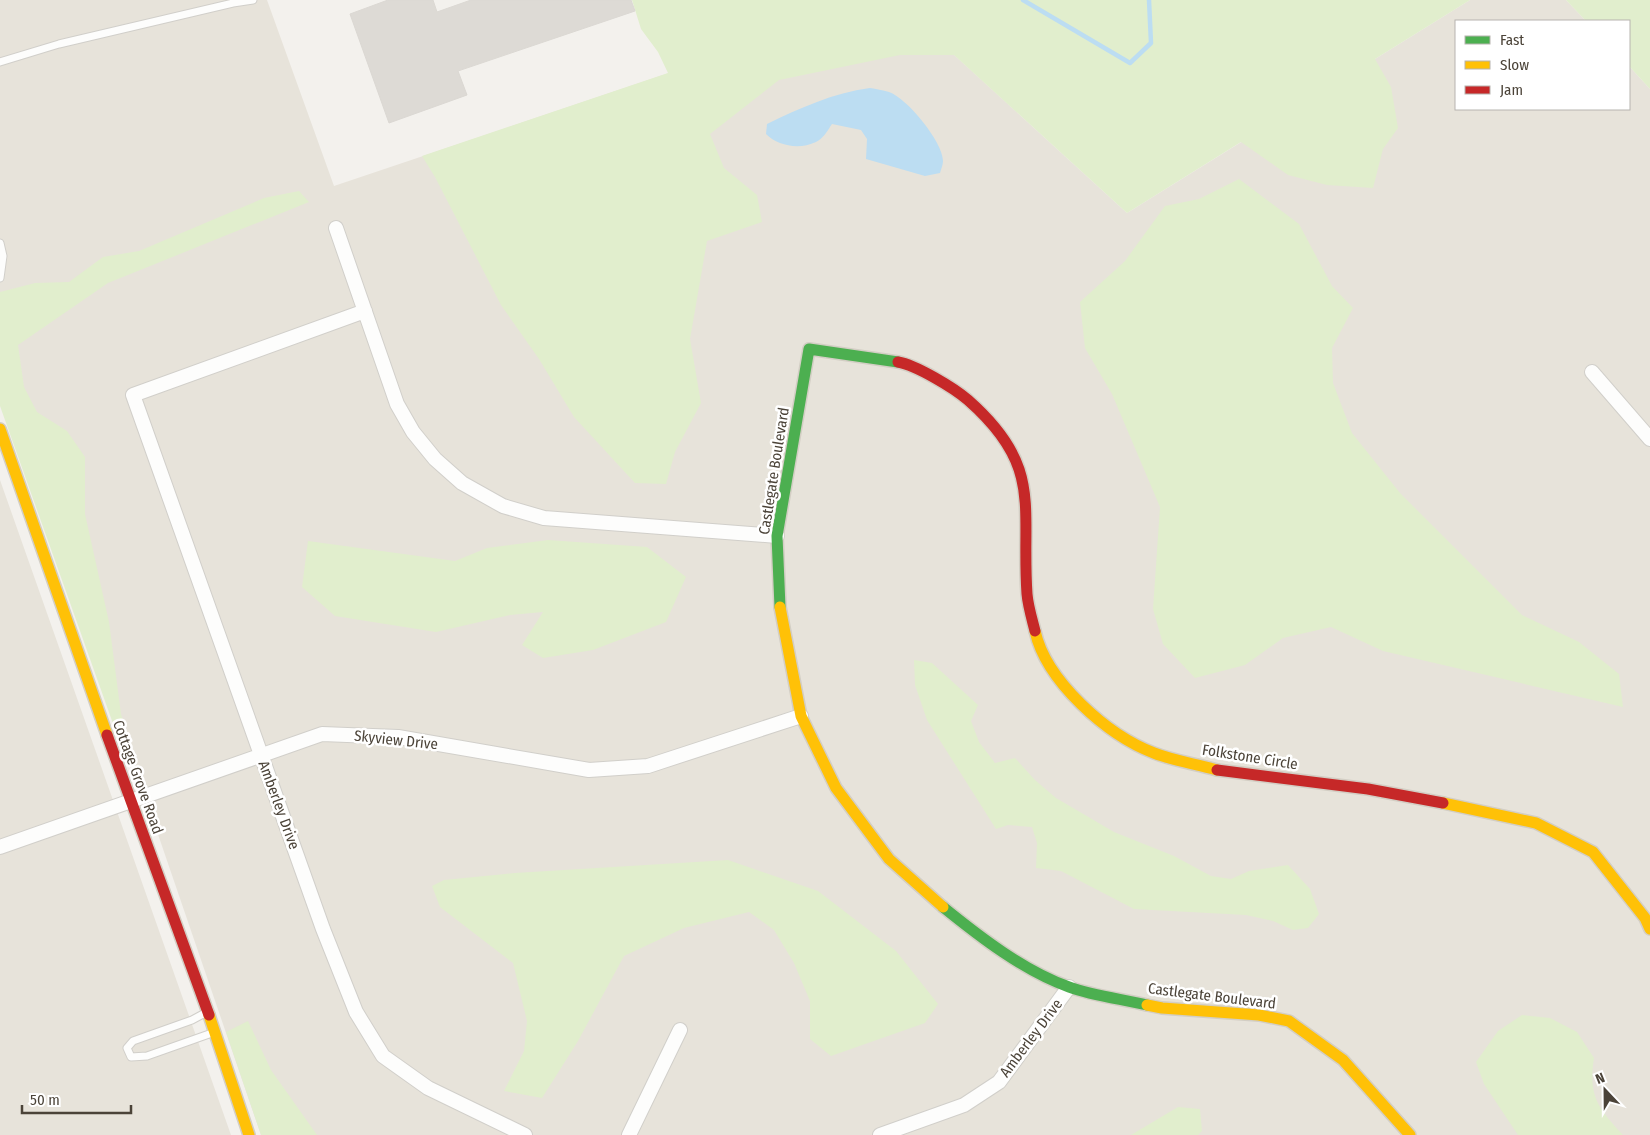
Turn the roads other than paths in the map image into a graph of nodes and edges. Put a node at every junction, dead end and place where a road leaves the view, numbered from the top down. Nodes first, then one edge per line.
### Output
1 (253, 0) edge
2 (0, 62) edge
3 (336, 228) dead end
4 (0, 243) edge
5 (0, 278) edge
6 (365, 311) junction
7 (809, 349) joint
8 (1592, 372) dead end
9 (0, 429) edge
10 (1650, 439) edge
11 (777, 536) junction
12 (801, 716) junction
13 (261, 755) junction
14 (132, 801) junction
15 (0, 847) edge
16 (1648, 921) edge
17 (1069, 987) junction
18 (208, 1012) junction
19 (680, 1030) dead end
20 (215, 1032) junction
21 (250, 1135) edge
22 (524, 1135) edge
23 (629, 1135) edge
24 (880, 1135) edge
25 (1410, 1135) edge

1 - 2 lane
3 - 6 street
4 - 5 lane
6 - 11 street
6 - 13 street, Amberley Drive
7 - 11 street, Castlegate Boulevard
7 - 16 street, Folkstone Circle
8 - 10 street
9 - 14 street, Cottage Grove Road
11 - 12 street, Castlegate Boulevard
12 - 13 street, Skyview Drive
12 - 17 street, Castlegate Boulevard
13 - 14 street, Skyview Drive
13 - 22 street, Amberley Drive
14 - 15 street, Skyview Drive
14 - 18 street, Cottage Grove Road
17 - 24 street, Amberley Drive
17 - 25 street, Castlegate Boulevard
18 - 20 street, Cottage Grove Road
18 - 20 lane
19 - 23 street
20 - 21 street, Cottage Grove Road

